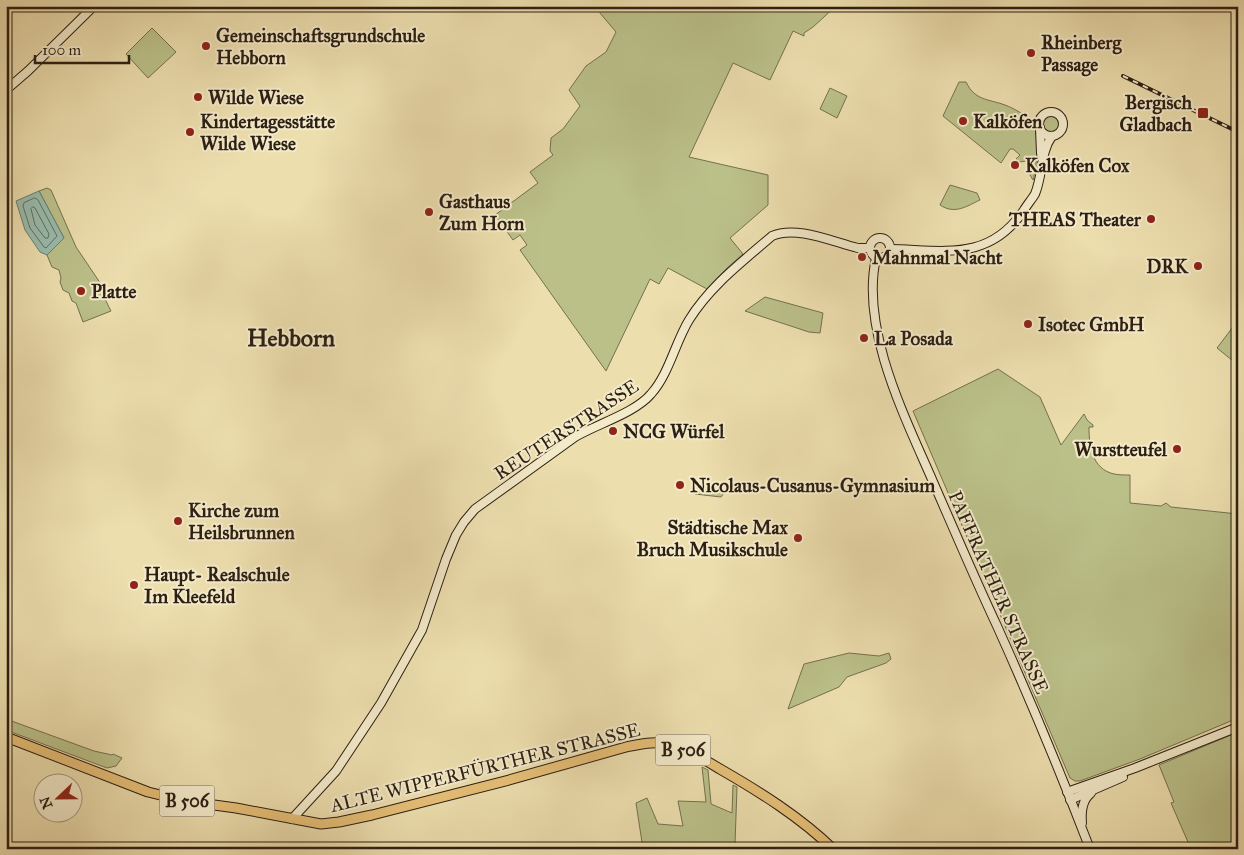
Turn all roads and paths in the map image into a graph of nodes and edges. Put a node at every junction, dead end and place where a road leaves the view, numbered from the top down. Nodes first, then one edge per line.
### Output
1 (94, 6) edge
2 (6, 90) edge
3 (1040, 128) junction
4 (1052, 136) junction
5 (1041, 168) junction
6 (869, 248) junction
7 (890, 249) junction
8 (876, 258) junction
9 (1238, 727) edge
10 (6, 737) edge
11 (1135, 768) junction
12 (1096, 789) junction
13 (1067, 792) junction
14 (1070, 800) junction
15 (292, 819) junction
16 (1083, 830) junction
17 (833, 849) edge
18 (1090, 849) edge

1 - 2 street
3 - 4 street
3 - 4 street
3 - 5 street
4 - 5 street
5 - 7 street
6 - 7 street
6 - 8 street
6 - 15 street, REUTERSTRASSE
7 - 8 street
8 - 13 street, PAFFRATHER STRASSE
9 - 11 street
10 - 15 main road, ALTE WIPPERFÜRTHER STRASSE / B 506
11 - 12 street
11 - 13 street
12 - 14 street
12 - 16 street
13 - 14 street, PAFFRATHER STRASSE
14 - 16 street, PAFFRATHER STRASSE
15 - 17 main road, ALTE WIPPERFÜRTHER STRASSE / B 506
16 - 18 street, PAFFRATHER STRASSE

